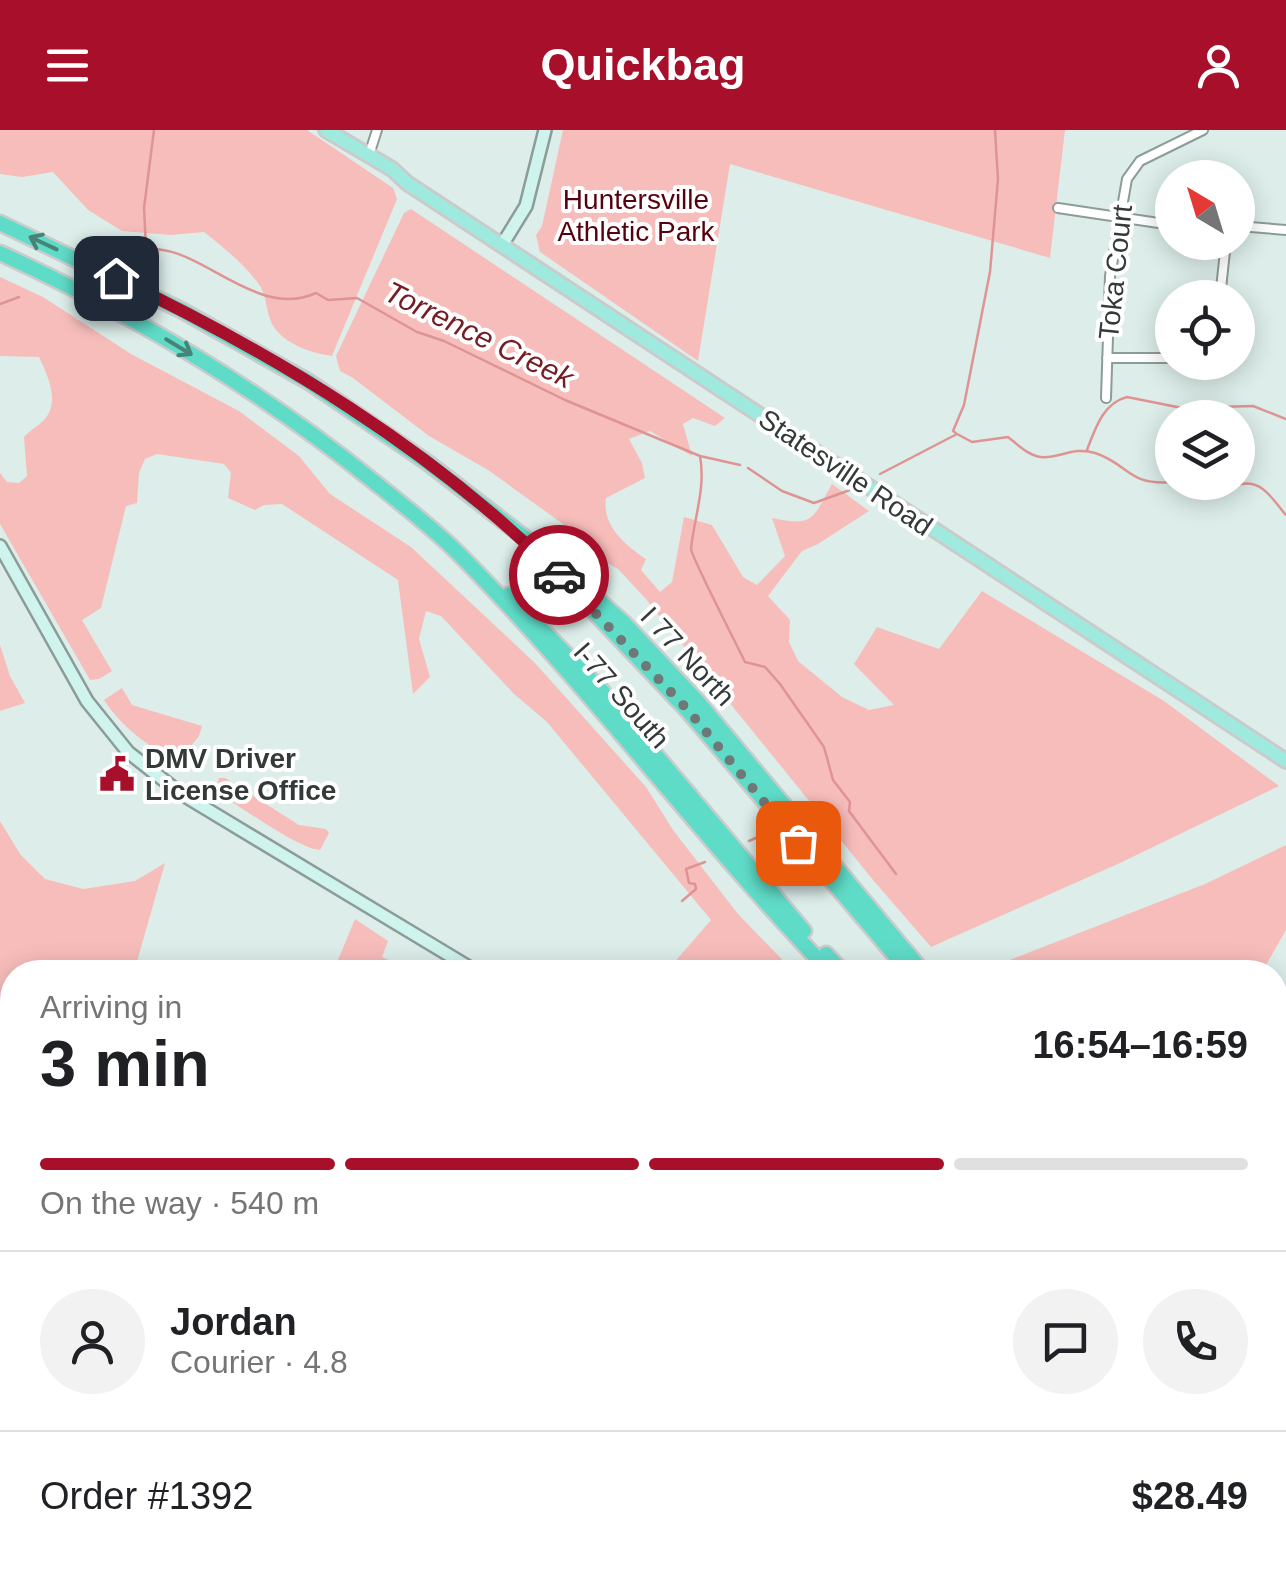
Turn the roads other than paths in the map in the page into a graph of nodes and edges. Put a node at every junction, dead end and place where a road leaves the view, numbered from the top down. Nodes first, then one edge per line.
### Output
1 (377, 130) edge
2 (545, 130) edge
3 (1202, 130) edge
4 (327, 131) edge
5 (369, 155) junction
6 (406, 183) junction
7 (1058, 208) dead end
8 (1120, 219) junction
9 (1155, 223) edge
10 (0, 224) edge
11 (1255, 227) edge
12 (1286, 230) edge
13 (502, 246) junction
14 (0, 252) edge
15 (1107, 358) junction
16 (1155, 358) edge
17 (1106, 398) dead end
18 (513, 530) junction
19 (0, 546) edge
20 (458, 552) junction
21 (1286, 762) edge
22 (456, 960) edge
23 (819, 960) edge
24 (832, 960) edge
25 (899, 960) edge
26 (913, 960) edge

1 - 5 street
2 - 13 main road
3 - 8 street, Toka Court
4 - 5 main road, Statesville Road
4 - 6 main road, Statesville Road
5 - 6 main road, Statesville Road
6 - 13 main road, Statesville Road
7 - 8 street
8 - 9 street
8 - 15 street, Toka Court
18 -> 10 highway, I 77 North
11 - 12 street
13 - 21 main road, Statesville Road
14 -> 20 highway, I-77 South
15 - 16 street
15 - 17 street, Toka Court
18 - 25 highway
18 - 26 highway, I 77 North
19 - 22 main road
20 - 23 highway, I-77 South
20 - 24 highway

